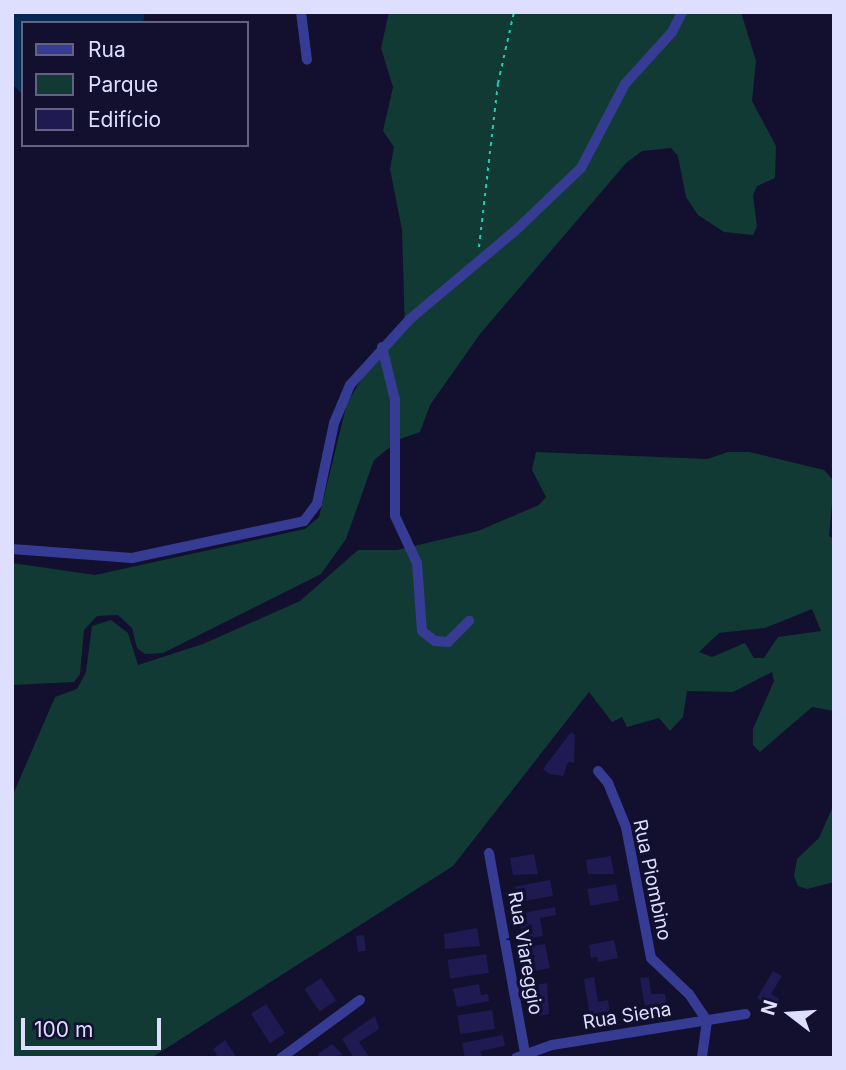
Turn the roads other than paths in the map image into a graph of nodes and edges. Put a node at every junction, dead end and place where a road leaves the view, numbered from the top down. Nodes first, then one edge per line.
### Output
1 (301, 12) edge
2 (682, 12) edge
3 (307, 60) dead end
4 (382, 347) junction
5 (12, 549) edge
6 (469, 621) dead end
7 (598, 771) dead end
8 (489, 853) dead end
9 (360, 1000) dead end
10 (746, 1014) dead end
11 (707, 1021) junction
12 (522, 1056) edge
13 (281, 1058) edge
14 (702, 1058) edge

1 - 3 street
2 - 4 street
4 - 5 street
4 - 6 street
7 - 11 street, Rua Piombino
8 - 12 street, Rua Viareggio
9 - 13 street
10 - 11 street, Rua Siena
11 - 12 street, Rua Siena
11 - 14 street

